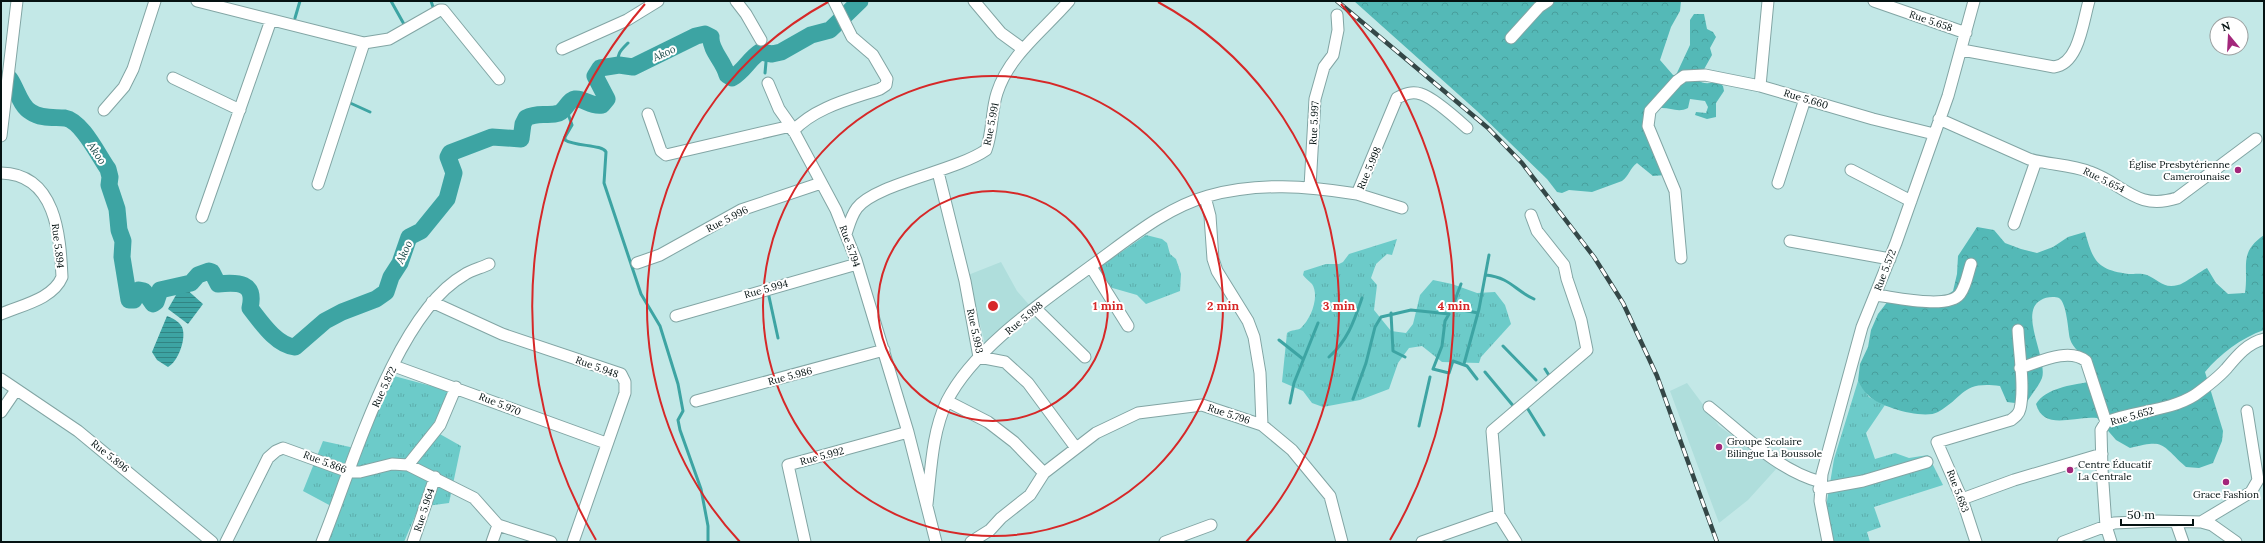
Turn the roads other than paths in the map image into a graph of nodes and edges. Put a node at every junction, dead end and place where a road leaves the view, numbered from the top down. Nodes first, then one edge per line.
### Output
1 (17, 1) edge
2 (155, 1) edge
3 (197, 1) edge
4 (658, 1) edge
5 (736, 1) edge
6 (834, 1) edge
7 (974, 1) edge
8 (1548, 1) edge
9 (1768, 1) edge
10 (1874, 1) edge
11 (1974, 1) edge
12 (2089, 1) edge
13 (1065, 3) edge
14 (1337, 15) dead end
15 (271, 20) junction
16 (1966, 33) junction
17 (1512, 38) dead end
18 (762, 40) dead end
19 (364, 42) junction
20 (562, 49) dead end
21 (1023, 49) junction
22 (1962, 50) junction
23 (173, 78) dead end
24 (499, 79) dead end
25 (768, 83) dead end
26 (1760, 86) junction
27 (1805, 99) junction
28 (104, 110) dead end
29 (240, 110) junction
30 (648, 114) dead end
31 (1939, 119) junction
32 (1467, 128) dead end
33 (792, 129) junction
34 (1934, 134) junction
35 (1, 136) edge
36 (2256, 139) dead end
37 (2036, 161) junction
38 (1851, 170) dead end
39 (938, 172) junction
40 (1, 173) edge
41 (821, 183) junction
42 (1778, 183) dead end
43 (318, 184) dead end
44 (1310, 187) junction
45 (1357, 194) junction
46 (1205, 196) junction
47 (1911, 201) junction
48 (1402, 208) dead end
49 (1531, 215) dead end
50 (202, 217) dead end
51 (2014, 224) dead end
52 (846, 234) junction
53 (1790, 241) dead end
54 (1681, 258) dead end
55 (1890, 259) junction
56 (637, 263) dead end
57 (489, 264) dead end
58 (857, 264) junction
59 (1971, 264) dead end
60 (1091, 267) junction
61 (1876, 295) junction
62 (432, 302) junction
63 (1035, 308) junction
64 (1, 314) edge
65 (676, 316) dead end
66 (1128, 326) dead end
67 (2018, 330) dead end
68 (2264, 340) edge
69 (884, 350) junction
70 (979, 357) junction
71 (1085, 358) dead end
72 (394, 366) junction
73 (2020, 368) junction
74 (1, 379) edge
75 (456, 387) junction
76 (16, 390) junction
77 (947, 400) junction
78 (696, 401) dead end
79 (1708, 407) dead end
80 (2247, 411) dead end
81 (1, 412) edge
82 (2106, 422) junction
83 (1262, 425) junction
84 (908, 432) junction
85 (606, 443) junction
86 (1076, 448) junction
87 (2102, 454) junction
88 (1927, 462) dead end
89 (408, 465) junction
90 (349, 472) junction
91 (1044, 473) junction
92 (435, 477) junction
93 (1820, 485) junction
94 (1962, 499) junction
95 (927, 504) junction
96 (1499, 515) junction
97 (2176, 522) junction
98 (2201, 522) junction
99 (498, 525) junction
100 (1211, 525) dead end
101 (2106, 526) junction
102 (212, 542) edge
103 (226, 542) edge
104 (322, 542) edge
105 (413, 542) edge
106 (492, 542) edge
107 (551, 542) edge
108 (573, 542) edge
109 (804, 542) edge
110 (936, 542) edge
111 (971, 542) edge
112 (1165, 542) edge
113 (1342, 542) edge
114 (1422, 542) edge
115 (1516, 542) edge
116 (1828, 542) edge
117 (1976, 542) edge
118 (2063, 542) edge
119 (2111, 542) edge
120 (2183, 542) edge
121 (2236, 542) edge

1 - 35 street
2 - 28 street
3 - 15 street
4 - 20 street
5 - 18 street
6 - 33 street
7 - 21 street
8 - 17 street
9 - 26 street
10 - 16 street, Rue 5.658
11 - 16 street, Rue 5.572
12 - 22 street
13 - 21 street, Rue 5.991
14 - 44 street, Rue 5.997
15 - 19 street
15 - 29 street
16 - 22 street, Rue 5.572
19 - 24 street
19 - 43 street
21 - 39 street, Rue 5.991
22 - 31 street, Rue 5.572
23 - 29 street
25 - 33 street, Rue 5.794
26 - 27 street, Rue 5.660
26 - 54 street, Rue 5.660
27 - 34 street, Rue 5.660
27 - 42 street
29 - 50 street
30 - 33 street
31 - 34 street, Rue 5.572
31 - 37 street, Rue 5.654
32 - 45 street, Rue 5.998
33 - 41 street, Rue 5.794
34 - 47 street, Rue 5.572
36 - 37 street, Rue 5.654
37 - 51 street
38 - 47 street
39 - 52 street, Rue 5.991
39 - 70 street, Rue 5.993
40 - 64 street, Rue 5.894
41 - 52 street, Rue 5.794
41 - 56 street, Rue 5.996
44 - 45 street, Rue 5.998
44 - 46 street, Rue 5.998
45 - 48 street
46 - 60 street, Rue 5.998
46 - 83 street
47 - 55 street, Rue 5.572
49 - 96 street
52 - 58 street, Rue 5.794
53 - 55 street
55 - 61 street, Rue 5.572
57 - 62 street, Rue 5.872
58 - 65 street, Rue 5.994
58 - 69 street, Rue 5.794
59 - 61 street
60 - 63 street, Rue 5.998
60 - 66 street
61 - 93 street, Rue 5.572
62 - 72 street, Rue 5.872
62 - 85 street, Rue 5.948
63 - 70 street, Rue 5.998
63 - 71 street
67 - 73 street
68 - 82 street, Rue 5.652
69 - 78 street, Rue 5.986
69 - 84 street, Rue 5.794
70 - 77 street, Rue 5.998
70 - 86 street, Rue 5.993
72 - 75 street, Rue 5.970
72 - 90 street, Rue 5.872
73 - 82 street
73 - 94 street, Rue 5.683
74 - 76 street, Rue 5.896
75 - 85 street, Rue 5.970
75 - 89 street
76 - 81 street
76 - 102 street, Rue 5.896
77 - 91 street
77 - 95 street, Rue 5.998
79 - 93 street
80 - 98 street
82 - 87 street, Rue 5.652
83 - 86 street, Rue 5.796
83 - 113 street, Rue 5.796
84 - 95 street, Rue 5.794
84 - 109 street, Rue 5.992
85 - 108 street, Rue 5.948
86 - 91 street, Rue 5.796
87 - 94 street
87 - 101 street, Rue 5.652
88 - 93 street
89 - 90 street, Rue 5.866
89 - 92 street, Rue 5.866
90 - 103 street, Rue 5.866
90 - 104 street, Rue 5.872
91 - 111 street, Rue 5.796
92 - 99 street, Rue 5.866
92 - 105 street, Rue 5.964
93 - 116 street, Rue 5.572
94 - 117 street, Rue 5.683
95 - 110 street, Rue 5.794
96 - 114 street
96 - 115 street
97 - 98 street
97 - 101 street
97 - 120 street
98 - 121 street
99 - 106 street
99 - 107 street
100 - 112 street
101 - 118 street
101 - 119 street, Rue 5.652

